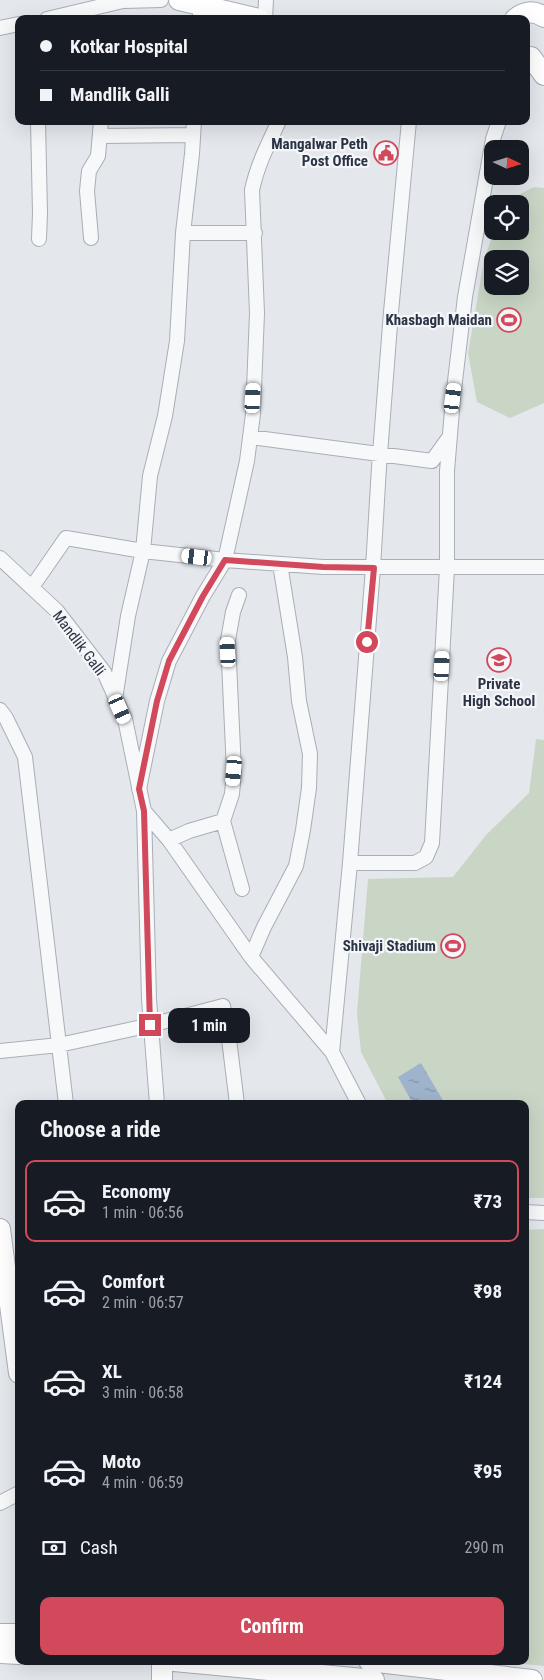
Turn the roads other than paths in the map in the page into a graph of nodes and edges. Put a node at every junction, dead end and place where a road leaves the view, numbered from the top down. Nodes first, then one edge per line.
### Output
1 (161, 0) edge
2 (179, 0) edge
3 (266, 0) edge
4 (200, 12) edge
5 (98, 13) edge
6 (81, 15) edge
7 (225, 15) edge
8 (265, 15) edge
9 (15, 25) edge
10 (0, 28) edge
11 (534, 55) edge
12 (544, 75) edge
13 (38, 125) edge
14 (101, 125) edge
15 (277, 125) edge
16 (409, 125) edge
17 (498, 125) edge
18 (193, 128) edge
19 (100, 136) junction
20 (182, 233) junction
21 (255, 233) junction
22 (90, 238) dead end
23 (39, 239) dead end
24 (450, 436) junction
25 (250, 437) junction
26 (380, 453) junction
27 (143, 551) junction
28 (0, 558) edge
29 (225, 560) junction
30 (280, 564) junction
31 (544, 567) edge
32 (374, 568) junction
33 (447, 568) junction
34 (32, 587) junction
35 (238, 596) dead end
36 (116, 698) junction
37 (0, 710) edge
38 (139, 789) junction
39 (144, 811) junction
40 (223, 821) junction
41 (169, 840) junction
42 (350, 863) junction
43 (242, 889) dead end
44 (251, 957) junction
45 (150, 1025) junction
46 (59, 1045) junction
47 (0, 1051) edge
48 (332, 1052) junction
49 (66, 1100) edge
50 (156, 1100) edge
51 (237, 1100) edge
52 (357, 1100) edge
53 (529, 1212) edge
54 (544, 1212) edge
55 (0, 1229) edge
56 (15, 1343) edge
57 (15, 1495) edge
58 (0, 1503) edge
59 (0, 1634) edge
60 (15, 1634) edge
61 (0, 1653) edge
62 (15, 1654) edge
63 (162, 1665) edge
64 (216, 1665) edge
65 (403, 1665) edge
66 (162, 1680) edge
67 (374, 1680) edge
68 (532, 1680) edge

1 - 5 street
2 - 4 main road
3 - 8 street
4 - 7 main road
5 - 6 street
9 - 10 street
11 - 12 main road
13 - 23 street
14 - 19 street
15 - 21 street
16 - 26 street
17 - 24 street
18 - 19 street
18 - 20 street
19 - 22 street
20 - 21 street
20 - 27 street
21 - 25 street
24 - 26 street
24 - 33 street
25 - 26 street
25 - 29 street
26 - 32 street
27 - 29 street
27 - 34 street
27 - 36 street
28 - 34 street, Mandlik Galli
29 - 30 street
29 - 38 street
30 - 32 street
30 - 44 street
31 - 33 street
32 - 33 street
32 - 42 street
33 - 42 street
34 - 36 street, Mandlik Galli
35 - 40 street
36 - 38 street, Mandlik Galli
37 - 46 street
38 - 39 street, Mandlik Galli
39 - 41 street
39 - 45 street, Mandlik Galli
40 - 41 street
40 - 43 street
41 - 44 street
42 - 48 street
44 - 48 street
45 - 46 street
45 - 50 street, Mandlik Galli
45 - 51 street
46 - 47 street
46 - 49 street
48 - 52 street
53 - 54 street
55 - 56 main road
57 - 58 street
59 - 60 main road
61 - 62 main road
63 - 66 main road
64 - 67 main road
65 - 68 main road

